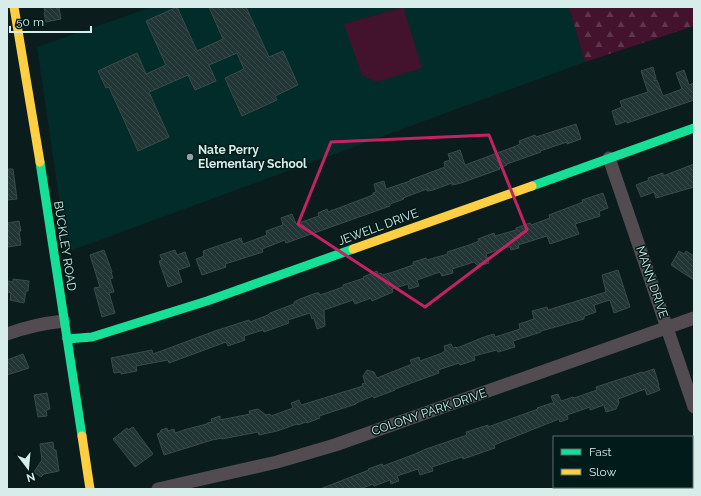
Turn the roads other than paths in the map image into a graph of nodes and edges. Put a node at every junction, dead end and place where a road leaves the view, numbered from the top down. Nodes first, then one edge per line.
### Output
1 (14, 7) edge
2 (17, 25) junction
3 (7, 29) edge
4 (694, 128) edge
5 (610, 158) junction
6 (694, 318) edge
7 (64, 322) junction
8 (667, 328) junction
9 (7, 334) edge
10 (67, 339) junction
11 (694, 407) edge
12 (90, 489) edge
13 (158, 489) edge

1 - 2 street, BUCKLEY ROAD
2 - 3 street
2 - 7 street, BUCKLEY ROAD
4 - 5 street, JEWELL DRIVE
5 - 8 street, MANN DRIVE
5 - 10 street, JEWELL DRIVE
6 - 8 street, COLONY PARK DRIVE
7 - 9 street
7 - 10 street, BUCKLEY ROAD
8 - 11 street, MANN DRIVE
8 - 13 street, COLONY PARK DRIVE
10 - 12 street, BUCKLEY ROAD

